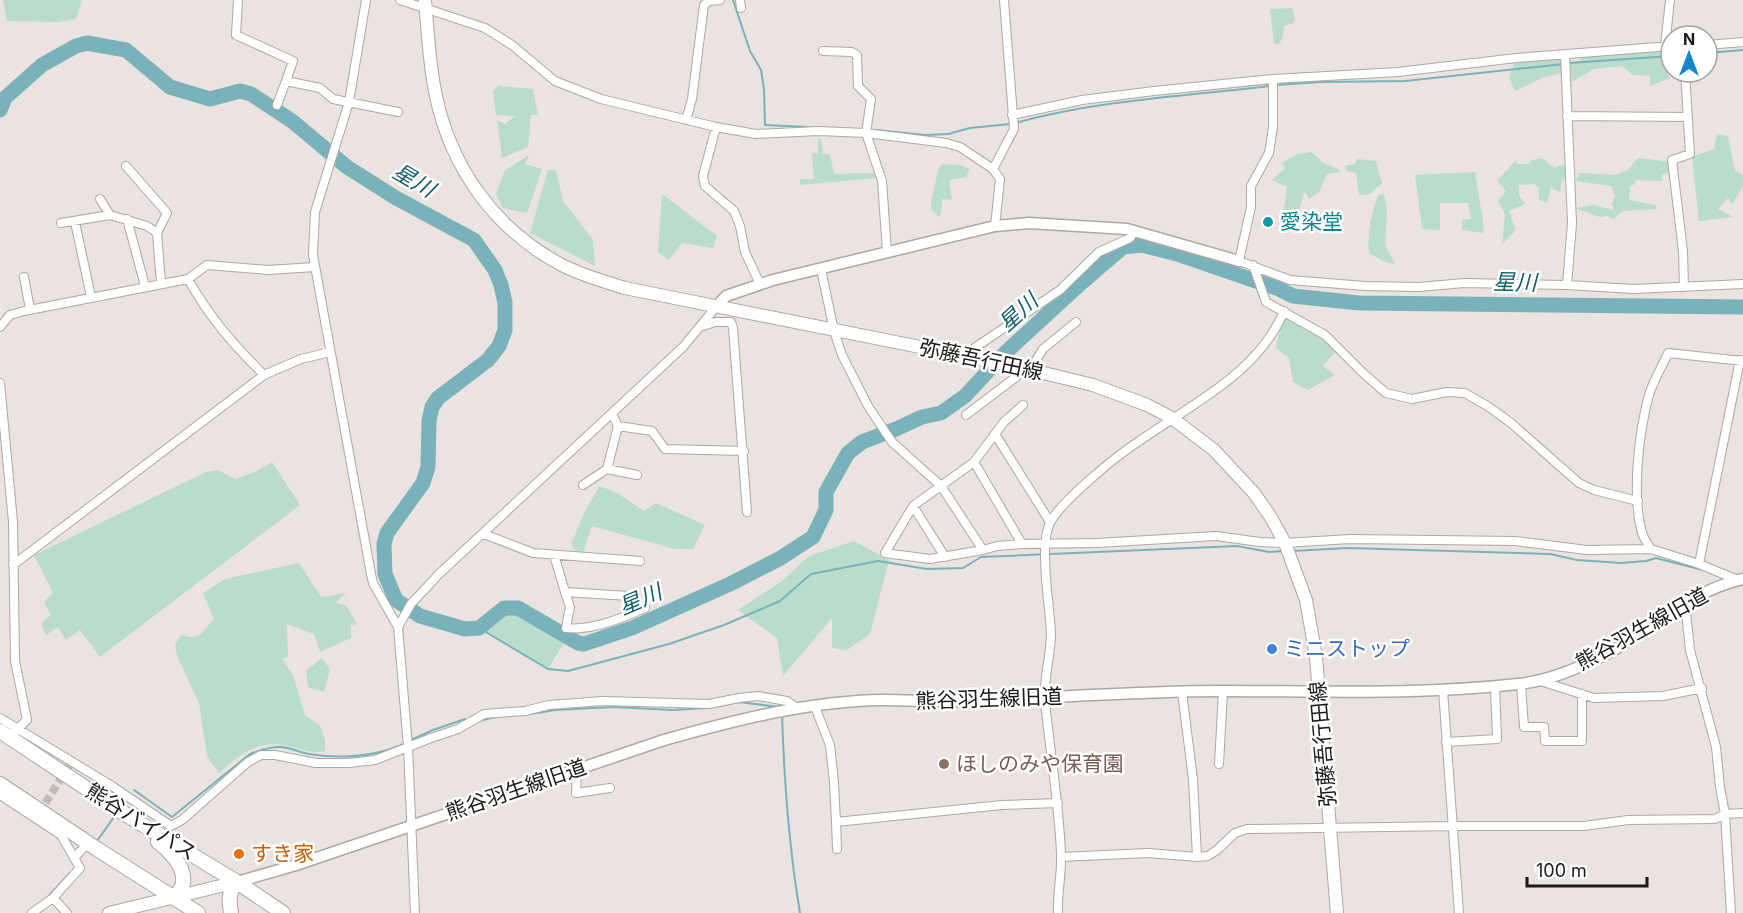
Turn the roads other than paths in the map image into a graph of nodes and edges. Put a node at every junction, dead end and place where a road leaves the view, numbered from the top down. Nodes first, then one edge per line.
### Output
1 (238, 0) edge
2 (366, 0) edge
3 (400, 0) edge
4 (720, 0) edge
5 (1004, 0) edge
6 (1670, 0) edge
7 (425, 4) edge
8 (1669, 24) edge
9 (1743, 42) edge
10 (1719, 44) edge
11 (1659, 47) edge
12 (823, 51) dead end
13 (1564, 54) junction
14 (1274, 79) junction
15 (286, 81) junction
16 (1686, 84) edge
17 (349, 102) junction
18 (277, 105) dead end
19 (398, 112) dead end
20 (1012, 116) junction
21 (1567, 117) junction
22 (1688, 117) junction
23 (686, 120) junction
24 (716, 128) junction
25 (866, 133) junction
26 (126, 166) dead end
27 (993, 169) junction
28 (100, 199) dead end
29 (110, 215) junction
30 (128, 219) junction
31 (75, 222) junction
32 (61, 223) dead end
33 (995, 226) junction
34 (1135, 231) junction
35 (158, 233) junction
36 (886, 252) junction
37 (1239, 261) junction
38 (1253, 265) junction
39 (315, 267) junction
40 (821, 269) junction
41 (24, 277) dead end
42 (188, 279) junction
43 (161, 283) junction
44 (760, 284) junction
45 (1743, 284) edge
46 (1567, 285) junction
47 (145, 286) junction
48 (1684, 287) junction
49 (91, 297) junction
50 (716, 306) junction
51 (30, 309) junction
52 (1284, 311) junction
53 (1076, 322) dead end
54 (702, 326) junction
55 (0, 327) edge
56 (834, 331) junction
57 (330, 352) junction
58 (972, 358) junction
59 (1742, 361) edge
60 (1022, 368) junction
61 (264, 375) junction
62 (0, 383) edge
63 (1023, 405) dead end
64 (612, 414) junction
65 (966, 415) dead end
66 (1172, 418) junction
67 (618, 426) junction
68 (995, 434) junction
69 (744, 451) junction
70 (974, 462) junction
71 (607, 469) junction
72 (637, 475) dead end
73 (1580, 484) junction
74 (583, 485) dead end
75 (941, 486) junction
76 (1575, 494) dead end
77 (1638, 501) junction
78 (913, 506) junction
79 (747, 512) dead end
80 (1050, 522) junction
81 (484, 534) junction
82 (1285, 543) junction
83 (1022, 544) junction
84 (1045, 545) junction
85 (1651, 549) junction
86 (983, 550) junction
87 (554, 555) junction
88 (945, 557) junction
89 (640, 561) dead end
90 (1699, 564) junction
91 (14, 565) junction
92 (1741, 580) edge
93 (565, 592) junction
94 (1685, 603) junction
95 (645, 608) dead end
96 (627, 615) junction
97 (400, 623) junction
98 (1537, 680) junction
99 (1521, 684) junction
100 (1496, 686) junction
101 (1702, 688) junction
102 (1443, 690) junction
103 (1223, 691) junction
104 (1182, 692) junction
105 (1319, 692) junction
106 (1582, 694) junction
107 (1045, 698) junction
108 (815, 707) junction
109 (787, 711) junction
110 (0, 718) edge
111 (9, 732) edge
112 (1446, 742) junction
113 (408, 748) junction
114 (1219, 764) dead end
115 (577, 769) junction
116 (0, 784) edge
117 (610, 788) dead end
118 (0, 795) edge
119 (1058, 803) junction
120 (1743, 813) edge
121 (125, 814) junction
122 (1725, 814) junction
123 (836, 822) junction
124 (412, 825) junction
125 (1453, 826) junction
126 (1330, 829) junction
127 (88, 843) junction
128 (837, 849) dead end
129 (1062, 857) junction
130 (1197, 857) junction
131 (74, 858) junction
132 (237, 882) junction
133 (53, 898) junction
134 (172, 898) junction
135 (32, 913) edge
136 (67, 913) edge
137 (109, 913) edge
138 (181, 913) edge
139 (198, 913) edge
140 (231, 913) edge
141 (283, 913) edge
142 (415, 913) edge
143 (1058, 913) edge
144 (1337, 913) edge
145 (1459, 913) edge
146 (1731, 913) edge

1 - 15 street
2 - 17 street
3 - 7 street
4 - 23 street
5 - 20 street
6 - 8 street
7 - 23 street
7 - 50 main road, 弥藤吾行田線
9 - 10 street
11 - 13 street
12 - 25 street
13 - 14 street
13 - 21 street
14 - 20 street
14 - 37 street
15 - 17 street
15 - 18 street
16 - 22 street
17 - 19 street
17 - 39 street
20 - 27 street
21 - 22 street
21 - 46 street
22 - 48 street
23 - 24 street
24 - 25 street
24 - 44 street
25 - 27 street
25 - 36 street
26 - 35 street
27 - 33 street
28 - 29 street
29 - 30 street
29 - 31 street
30 - 35 street
30 - 47 street
31 - 32 street
31 - 49 street
33 - 34 street
33 - 36 street
34 - 37 street
34 - 58 street
35 - 43 street
36 - 40 street
37 - 38 street
38 - 46 street
38 - 52 street
39 - 42 street
39 - 57 street
40 - 44 street
40 - 56 street
41 - 51 street
42 - 43 street
42 - 61 street
43 - 47 street
44 - 50 street
45 - 48 street
46 - 48 street
47 - 49 street
49 - 51 street
50 - 54 street
50 - 56 main road, 弥藤吾行田線
51 - 55 street
52 - 66 street
52 - 73 street
53 - 60 street
54 - 64 street
54 - 69 street
56 - 58 main road, 弥藤吾行田線
56 - 75 street
57 - 61 street
57 - 97 street
58 - 60 main road, 弥藤吾行田線
59 - 77 street
59 - 90 street
60 - 65 street
60 - 66 main road, 弥藤吾行田線
61 - 91 street
62 - 91 street
63 - 68 street
64 - 67 street
64 - 81 street
66 - 80 street
66 - 82 main road, 弥藤吾行田線
67 - 69 street
67 - 71 street
68 - 70 street
68 - 80 street
69 - 79 street
70 - 75 street
70 - 83 street
71 - 72 street
71 - 74 street
73 - 76 street
73 - 77 street
75 - 78 street
75 - 86 street
77 - 85 street
78 - 88 street
78 - 88 street
80 - 84 street
81 - 87 street
81 - 97 street
82 - 84 street
82 - 85 street
82 - 105 main road, 弥藤吾行田線
83 - 84 street
83 - 86 street
84 - 107 street
85 - 90 street
86 - 88 street
87 - 89 street
87 - 93 street
90 - 92 street
91 - 111 street
92 - 94 street, 熊谷羽生線旧道
93 - 96 street
93 - 96 street
94 - 98 street, 熊谷羽生線旧道
94 - 101 street
95 - 96 street
97 - 113 street
98 - 99 street, 熊谷羽生線旧道
98 - 106 street
99 - 100 street, 熊谷羽生線旧道
99 - 106 street
100 - 102 street, 熊谷羽生線旧道
100 - 112 street
101 - 106 street
101 - 122 street
102 - 105 street, 熊谷羽生線旧道
102 - 112 street
103 - 104 street, 熊谷羽生線旧道
103 - 105 street, 熊谷羽生線旧道
103 - 114 street
104 - 107 street, 熊谷羽生線旧道
104 - 130 street
105 - 126 main road, 弥藤吾行田線
107 - 108 street, 熊谷羽生線旧道
107 - 119 street
108 - 109 street, 熊谷羽生線旧道
108 - 123 street
109 - 113 street
109 - 115 street, 熊谷羽生線旧道
110 - 111 street
111 - 113 street
111 - 121 highway, 熊谷バイパス
112 - 125 street
113 - 124 street
115 - 117 street
115 - 124 street, 熊谷羽生線旧道
116 - 127 highway
118 - 131 street
119 - 123 street
119 - 129 street
120 - 122 street
121 - 132 highway, 熊谷バイパス
121 - 134 highway
122 - 125 street
122 - 146 street
123 - 128 street
124 - 132 street, 熊谷羽生線旧道
124 - 142 street
125 - 126 street
125 - 145 street
126 - 130 street
126 - 144 main road, 弥藤吾行田線
127 - 131 street
127 - 134 highway
129 - 130 street
129 - 143 street
131 - 133 street
132 - 134 main road
132 - 140 highway
132 - 141 highway, 熊谷バイパス
133 - 135 street
133 - 136 street
134 - 137 main road
134 - 138 street
134 - 139 highway

